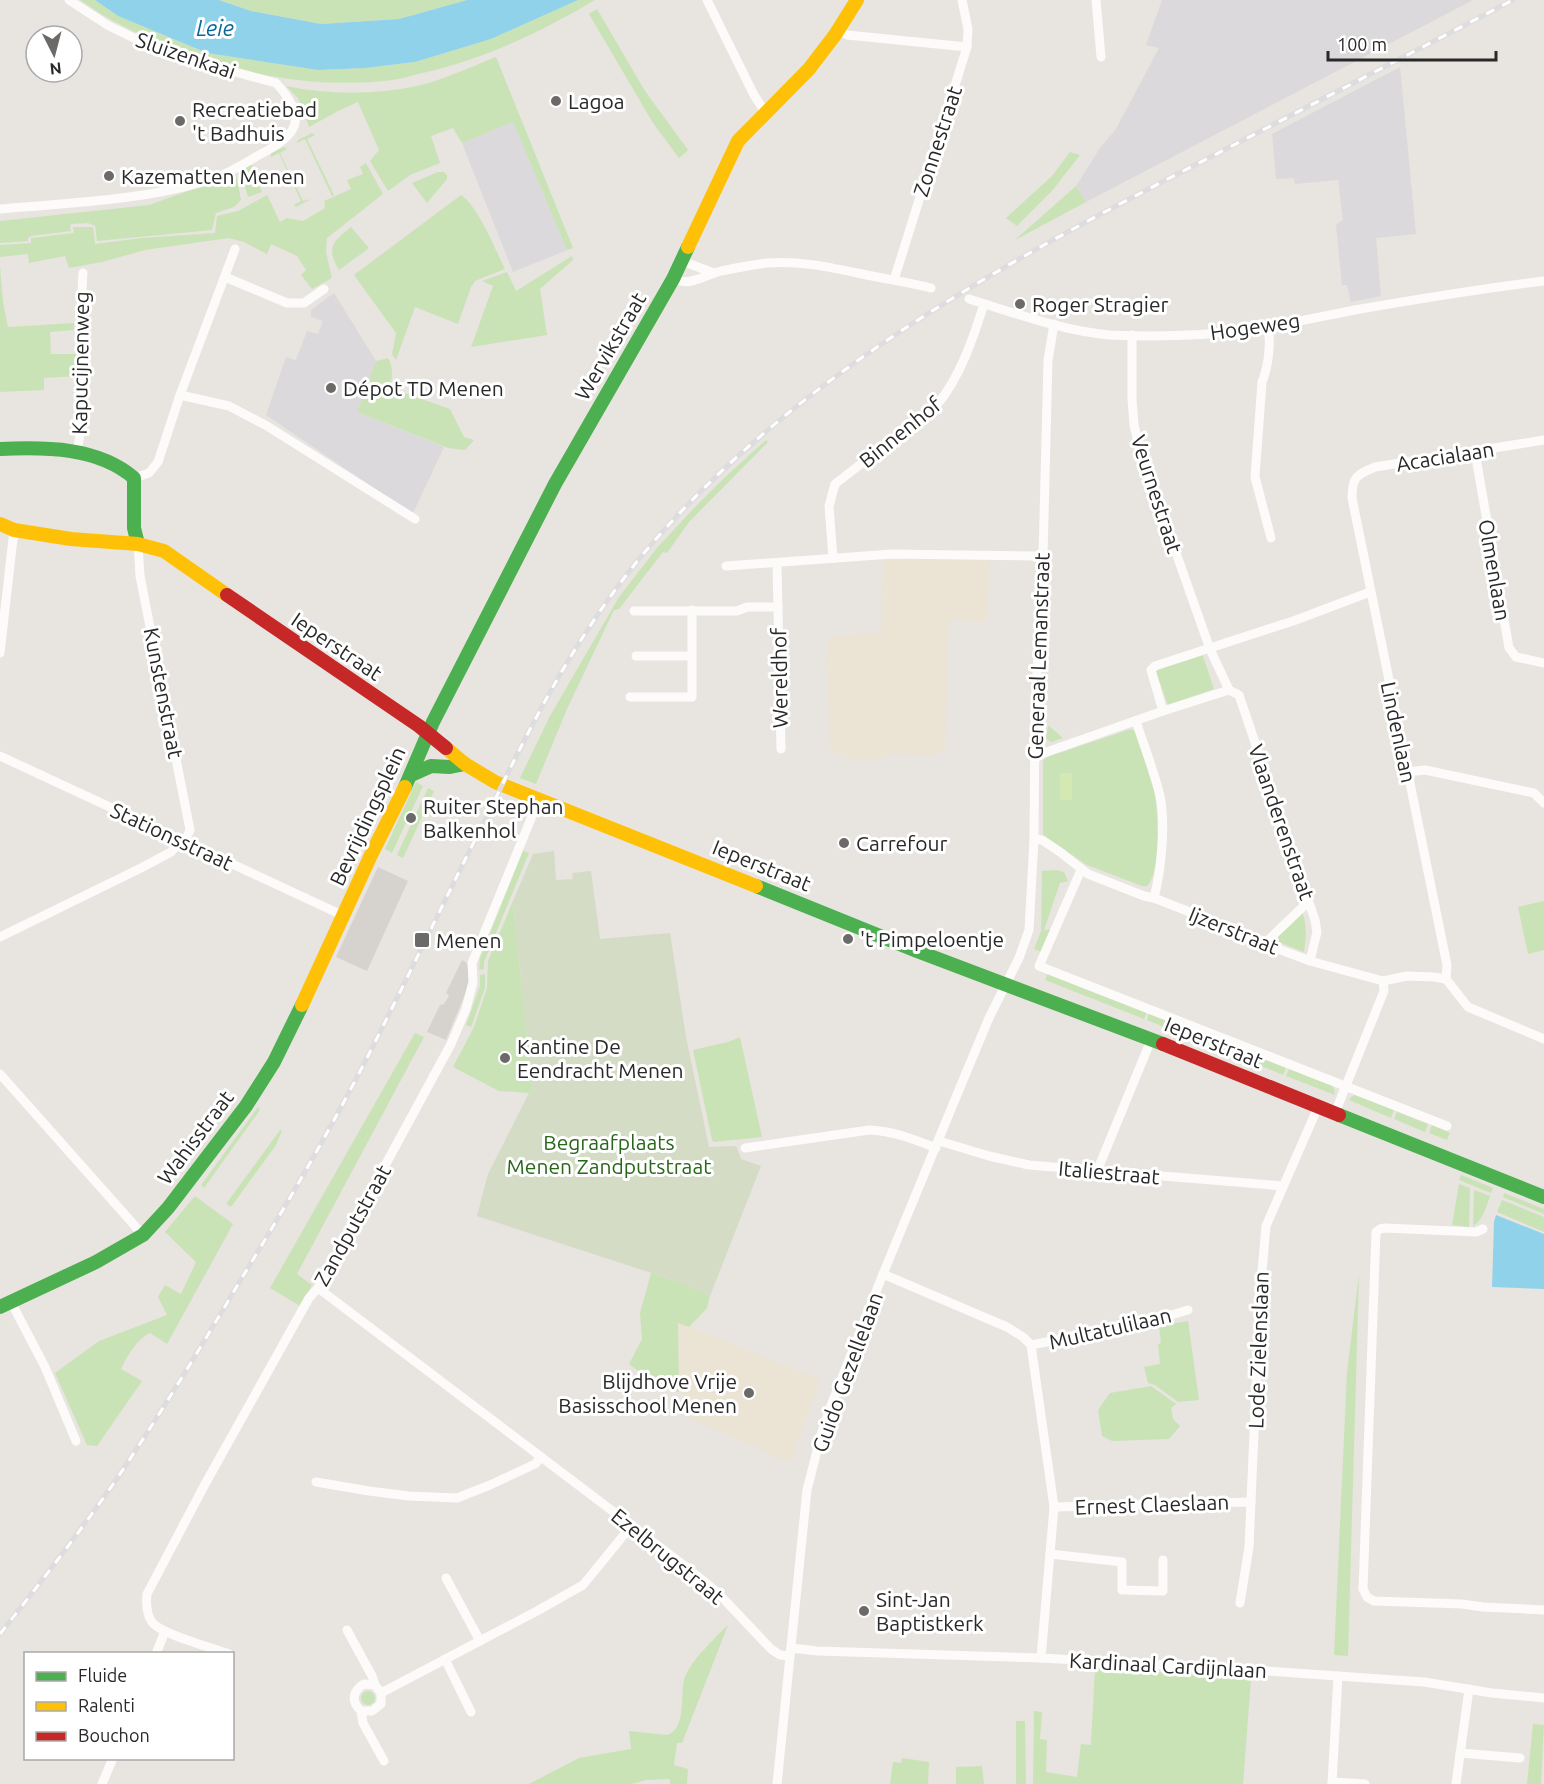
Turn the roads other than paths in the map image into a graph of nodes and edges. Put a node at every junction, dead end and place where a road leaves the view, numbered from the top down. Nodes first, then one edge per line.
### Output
1 (69, 0) edge
2 (707, 0) edge
3 (857, 0) edge
4 (962, 0) edge
5 (1096, 0) edge
6 (839, 29) junction
7 (967, 46) junction
8 (1101, 57) dead end
9 (765, 112) junction
10 (0, 209) edge
11 (235, 249) dead end
12 (682, 261) junction
13 (83, 273) dead end
14 (714, 273) junction
15 (225, 278) junction
16 (673, 279) junction
17 (894, 280) junction
18 (1544, 281) edge
19 (931, 288) dead end
20 (324, 289) dead end
21 (969, 299) dead end
22 (984, 304) junction
23 (1054, 324) junction
24 (1267, 326) junction
25 (1132, 335) junction
26 (180, 395) junction
27 (1544, 440) edge
28 (0, 449) edge
29 (1475, 452) junction
30 (76, 453) junction
31 (134, 478) junction
32 (1352, 484) joint
33 (415, 519) dead end
34 (0, 524) edge
35 (14, 530) junction
36 (1271, 538) dead end
37 (138, 544) junction
38 (1043, 555) junction
39 (833, 558) junction
40 (777, 563) junction
41 (726, 566) dead end
42 (1370, 592) junction
43 (778, 606) junction
44 (692, 610) junction
45 (634, 611) dead end
46 (1210, 649) junction
47 (0, 653) edge
48 (636, 656) dead end
49 (692, 656) junction
50 (1544, 663) edge
51 (1229, 690) junction
52 (630, 697) dead end
53 (1163, 711) junction
54 (1136, 721) junction
55 (428, 733) junction
56 (781, 749) dead end
57 (1034, 753) junction
58 (0, 756) edge
59 (465, 764) junction
60 (1407, 772) junction
61 (411, 775) junction
62 (539, 799) junction
63 (1544, 803) edge
64 (1034, 839) junction
65 (183, 840) junction
66 (1081, 870) junction
67 (1154, 898) junction
68 (1308, 903) junction
69 (344, 916) junction
70 (0, 938) edge
71 (1264, 944) junction
72 (1310, 961) junction
73 (1446, 979) junction
74 (1383, 981) junction
75 (1006, 984) junction
76 (1544, 1039) edge
77 (1151, 1040) junction
78 (0, 1074) edge
79 (1346, 1088) junction
80 (1318, 1107) junction
81 (1335, 1113) junction
82 (1447, 1126) dead end
83 (937, 1144) junction
84 (745, 1148) dead end
85 (1099, 1171) junction
86 (1283, 1186) junction
87 (1544, 1197) edge
88 (1483, 1229) dead end
89 (143, 1235) junction
90 (883, 1274) junction
91 (318, 1288) junction
92 (5, 1304) edge
93 (1188, 1310) dead end
94 (1031, 1345) junction
95 (76, 1441) dead end
96 (540, 1457) junction
97 (316, 1482) dead end
98 (1251, 1502) junction
99 (1054, 1507) junction
100 (632, 1525) junction
101 (1050, 1554) junction
102 (1163, 1560) dead end
103 (446, 1578) dead end
104 (1240, 1603) dead end
105 (1544, 1610) edge
106 (348, 1630) dead end
107 (165, 1631) junction
108 (480, 1641) junction
109 (156, 1652) edge
110 (224, 1652) edge
111 (791, 1652) junction
112 (1041, 1658) junction
113 (445, 1659) junction
114 (1338, 1676) junction
115 (378, 1689) junction
116 (1469, 1689) junction
117 (1544, 1698) edge
118 (361, 1711) junction
119 (471, 1712) dead end
120 (1460, 1753) junction
121 (1520, 1758) dead end
122 (112, 1760) edge
123 (384, 1761) dead end
124 (1332, 1783) edge
125 (102, 1784) edge
126 (777, 1784) edge
127 (1365, 1784) edge
128 (1456, 1784) edge

1 - 10 street, Sluizenkaai
2 - 9 street
3 - 6 street, Wervikstraat
4 - 7 street, Zonnestraat
5 - 8 street
6 - 7 street
6 - 9 street, Wervikstraat
7 - 17 street, Zonnestraat
9 - 12 street, Wervikstraat
11 - 15 street
12 - 14 street
12 - 16 street, Wervikstraat
13 - 30 street, Kapucijnenweg
14 - 16 street
14 - 17 street
15 - 20 street
15 - 26 street
16 - 55 street, Wervikstraat
17 - 19 street
18 - 24 street, Hogeweg
21 - 22 street, Hogeweg
22 - 23 street, Hogeweg
22 - 39 street, Binnenhof
23 - 25 street, Hogeweg
23 - 38 street, Generaal Lemanstraat
24 - 25 street, Hogeweg
24 - 36 street
25 - 46 street, Veurnestraat
26 - 31 street
26 - 33 street
27 - 29 street, Acacialaan
28 - 30 street
29 - 32 street, Acacialaan
29 - 50 street, Olmenlaan
30 - 31 street
31 - 37 street
32 - 42 street, Lindenlaan
34 - 35 street, Ieperstraat
35 - 37 street, Ieperstraat
35 - 47 street
37 - 55 street, Ieperstraat
37 - 65 street, Kunstenstraat
38 - 39 street
38 - 57 street, Generaal Lemanstraat
39 - 40 street
40 - 41 street
40 - 43 street, Wereldhof
42 - 46 street
42 - 60 street, Lindenlaan
43 - 44 street, Wereldhof
43 - 56 street, Wereldhof
44 - 45 street, Wereldhof
44 - 49 street
46 - 51 street, Veurnestraat
46 - 53 street
48 - 49 street
49 - 52 street
51 - 53 street
51 - 68 street, Vlaanderenstraat
53 - 54 street
54 - 57 street
54 - 67 street
55 - 59 street, Ieperstraat
55 - 61 street, Bevrijdingsplein
57 - 64 street, Generaal Lemanstraat
58 - 65 street, Stationsstraat
59 - 61 street
59 - 62 street, Ieperstraat
60 - 63 street
60 - 73 street, Lindenlaan
61 - 69 street, Bevrijdingsplein
62 - 75 street, Ieperstraat
62 - 91 street, Zandputstraat
64 - 66 street, Ijzerstraat
64 - 75 street, Generaal Lemanstraat
65 - 69 street, Stationsstraat
65 - 70 street
66 - 67 street, Ijzerstraat
66 - 79 street, Ieperstraat
67 - 71 street, Ijzerstraat
68 - 71 street
68 - 72 street, Vlaanderenstraat
69 - 89 street, Wahisstraat
71 - 72 street, Ijzerstraat
72 - 74 street, Ijzerstraat
73 - 74 street, Ijzerstraat
73 - 76 street
74 - 79 street
75 - 77 street, Ieperstraat
75 - 83 street, Guido Gezellelaan
77 - 80 street, Ieperstraat
77 - 85 street
78 - 89 street
79 - 81 street
79 - 82 street, Ieperstraat
80 - 81 street, Ieperstraat
80 - 86 street, Lode Zielenslaan
81 - 87 street, Ieperstraat
83 - 84 street, Italiestraat
83 - 85 street, Italiestraat
83 - 90 street, Guido Gezellelaan
85 - 86 street, Italiestraat
86 - 98 street, Lode Zielenslaan
88 - 105 street
89 - 92 street, Wahisstraat
90 - 94 street
90 - 111 street, Guido Gezellelaan
91 - 96 street, Ezelbrugstraat
91 - 107 street, Zandputstraat
92 - 95 street
93 - 94 street, Multatulilaan
94 - 99 street
96 - 97 street
96 - 100 street, Ezelbrugstraat
98 - 99 street, Ernest Claeslaan
98 - 104 street, Lode Zielenslaan
99 - 101 street
100 - 108 street
100 - 111 street, Ezelbrugstraat
101 - 102 street
101 - 112 street
103 - 108 street
106 - 115 street
107 - 109 street
107 - 110 street
108 - 113 street
111 - 112 street, Kardinaal Cardijnlaan
111 - 126 street, Guido Gezellelaan
112 - 114 street, Kardinaal Cardijnlaan
113 - 115 street
113 - 119 street
114 - 116 street, Kardinaal Cardijnlaan
114 - 124 street
115 - 118 street
115 - 118 street
116 - 117 street, Kardinaal Cardijnlaan
116 - 120 street
118 - 123 street
120 - 121 street
120 - 128 street
122 - 125 street
124 - 127 street

